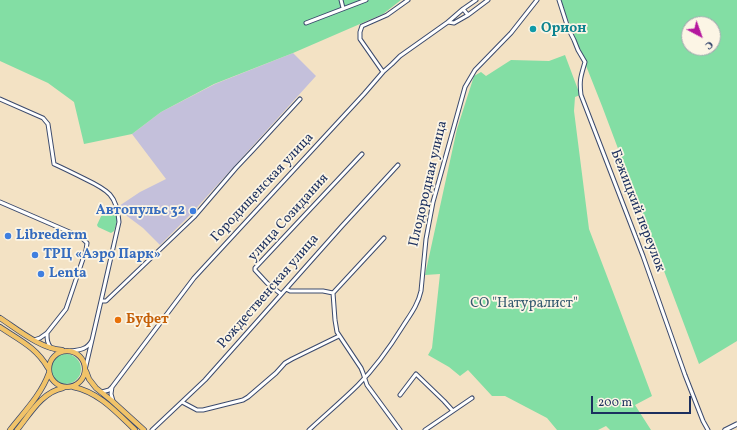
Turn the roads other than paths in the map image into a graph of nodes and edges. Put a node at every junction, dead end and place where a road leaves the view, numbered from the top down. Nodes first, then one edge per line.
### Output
1 (341, 0) edge
2 (366, 0) edge
3 (408, 0) edge
4 (476, 0) edge
5 (488, 0) edge
6 (537, 0) edge
7 (559, 0) edge
8 (343, 8) junction
9 (463, 9) junction
10 (468, 15) junction
11 (448, 22) junction
12 (306, 23) dead end
13 (383, 72) junction
14 (0, 99) edge
15 (300, 99) dead end
16 (362, 154) dead end
17 (398, 165) dead end
18 (0, 202) edge
19 (384, 238) dead end
20 (286, 289) junction
21 (333, 293) junction
22 (282, 294) junction
23 (101, 301) junction
24 (0, 318) edge
25 (0, 327) edge
26 (47, 333) junction
27 (339, 336) junction
28 (34, 340) junction
29 (92, 340) junction
30 (52, 348) junction
31 (65, 351) junction
32 (71, 351) junction
33 (85, 370) junction
34 (48, 371) junction
35 (364, 378) junction
36 (73, 387) junction
37 (112, 387) junction
38 (66, 388) junction
39 (101, 392) junction
40 (400, 395) dead end
41 (472, 398) dead end
42 (113, 402) junction
43 (182, 402) junction
44 (453, 411) junction
45 (737, 424) edge
46 (10, 430) edge
47 (17, 430) edge
48 (135, 430) edge
49 (144, 430) edge
50 (152, 430) edge
51 (309, 430) edge
52 (400, 430) edge
53 (424, 430) edge
54 (708, 430) edge
55 (725, 430) edge

1 - 8 street
2 - 8 street
3 - 13 street
4 - 9 street, Городищенская улица
5 - 10 street, Городищенская улица
6 - 35 street, Плодородная улица
7 - 54 street, Бежицкий переулок
8 - 12 street
9 - 10 street
9 - 11 street, Городищенская улица
10 - 11 street, Городищенская улица
11 - 13 street, Городищенская улица
13 - 37 street, Городищенская улица
14 - 23 street
15 - 23 street
16 - 22 street, улица Созидания
17 - 20 street, Рождественская улица
18 - 26 street
19 - 21 street
20 - 21 street
20 - 22 street, Рождественская улица
21 - 27 street
22 - 43 street, Рождественская улица
23 - 29 street
24 - 28 main road
25 - 34 main road
26 - 28 street
26 - 30 street
27 - 35 street
27 - 43 street
28 - 30 main road
29 - 32 street
29 - 33 street
30 - 31 main road
31 - 32 main road
31 - 34 main road
32 - 33 main road
33 - 36 main road
33 - 39 main road
34 - 38 main road
34 - 46 main road
35 - 51 street, Плодородная улица
35 - 52 street
36 - 38 main road
36 - 48 main road
37 - 39 street
37 - 42 street
38 - 47 main road
39 - 42 main road
40 - 44 street
41 - 44 street
42 - 49 main road
43 - 50 street, Рождественская улица
44 - 53 street
45 - 55 street

